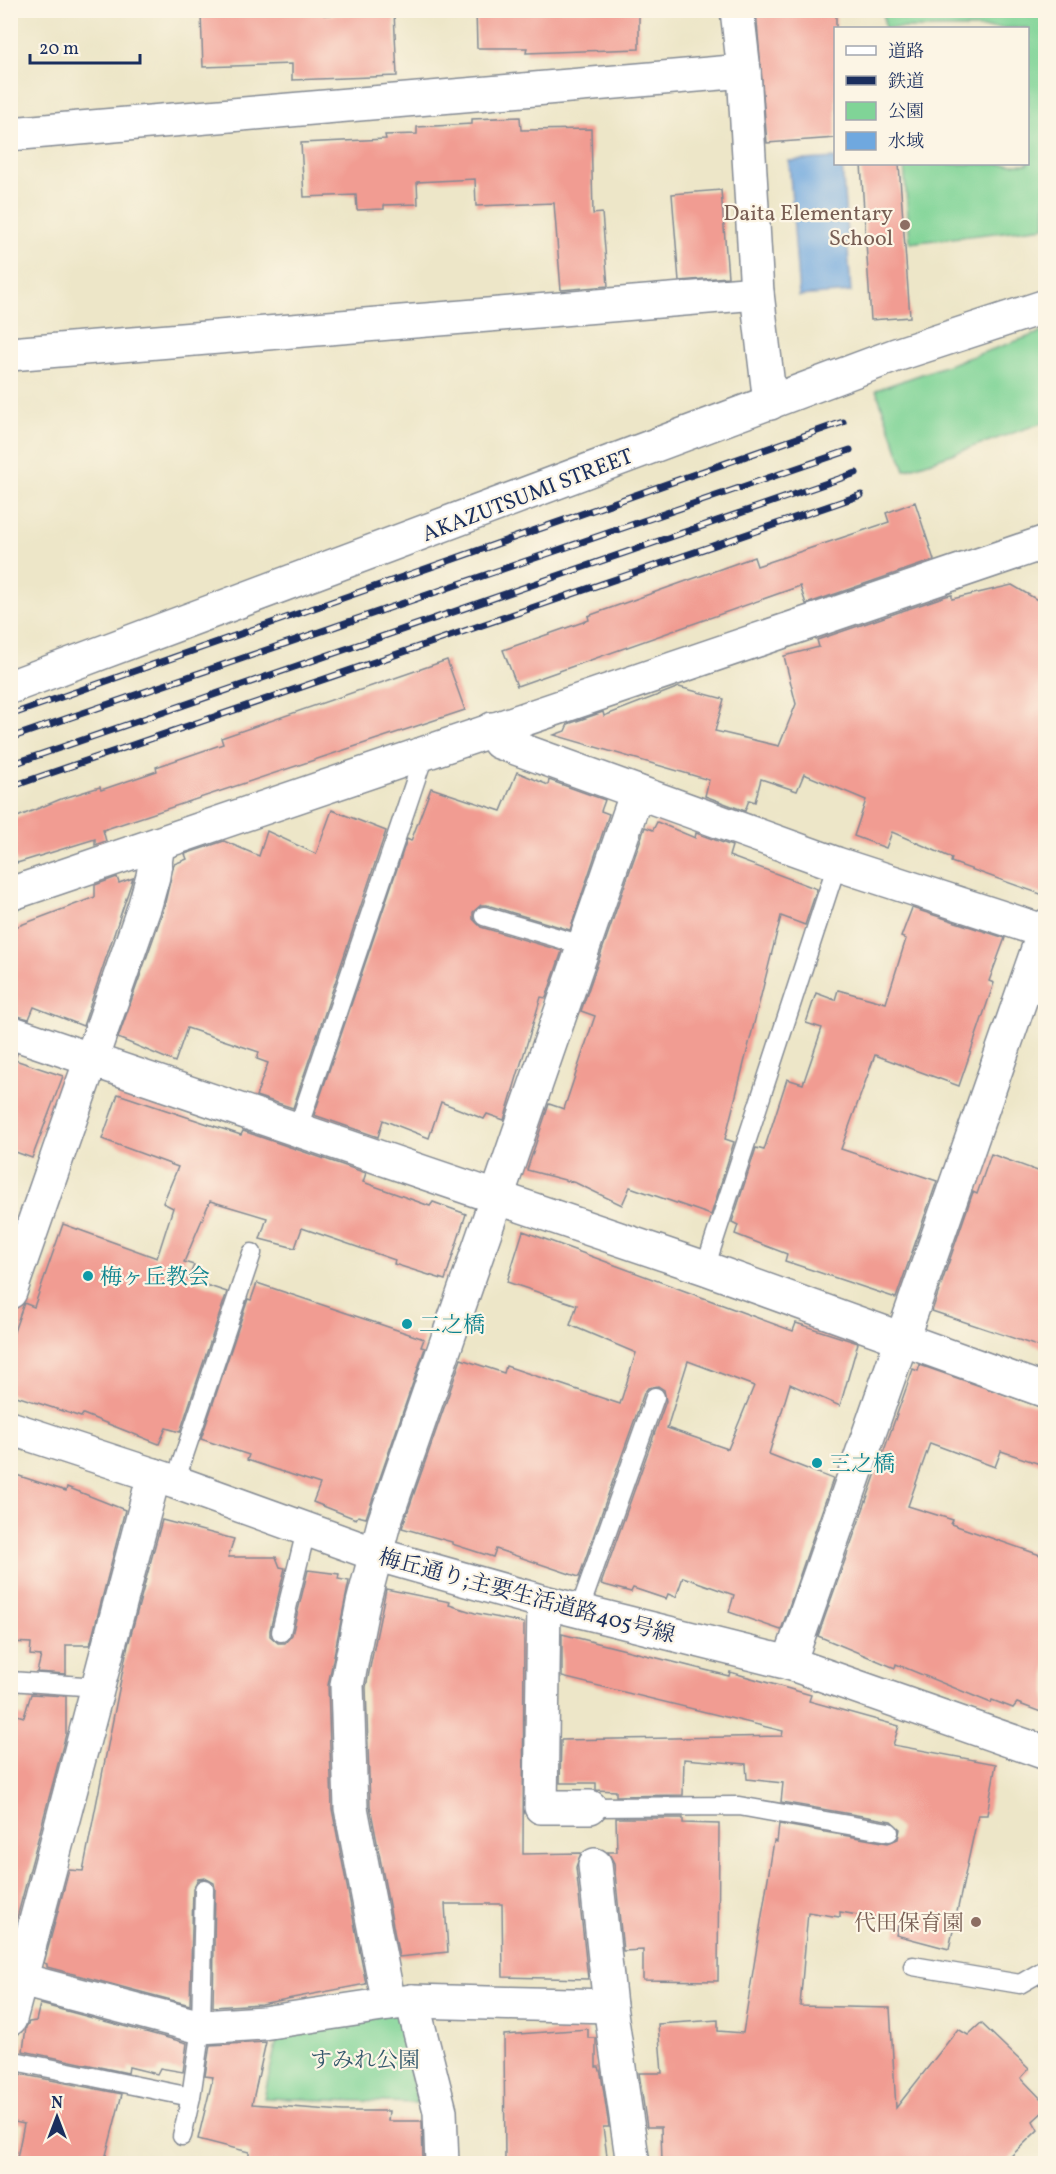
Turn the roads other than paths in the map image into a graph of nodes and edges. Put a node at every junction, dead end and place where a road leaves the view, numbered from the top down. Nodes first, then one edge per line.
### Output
1 (737, 10) edge
2 (744, 70) junction
3 (10, 134) edge
4 (757, 293) junction
5 (1046, 306) edge
6 (10, 354) edge
7 (770, 402) junction
8 (1046, 542) edge
9 (10, 687) edge
10 (492, 729) junction
11 (424, 755) junction
12 (637, 792) junction
13 (158, 844) junction
14 (837, 864) junction
15 (10, 894) edge
16 (484, 916) dead end
17 (1045, 930) edge
18 (582, 945) junction
19 (10, 1032) edge
20 (92, 1060) junction
21 (297, 1131) junction
22 (497, 1198) junction
23 (252, 1253) dead end
24 (705, 1268) junction
25 (10, 1292) edge
26 (903, 1337) junction
27 (1046, 1391) edge
28 (655, 1397) dead end
29 (10, 1428) edge
30 (165, 1479) junction
31 (306, 1531) junction
32 (375, 1554) junction
33 (544, 1602) junction
34 (579, 1611) junction
35 (280, 1632) dead end
36 (789, 1663) junction
37 (10, 1681) edge
38 (98, 1687) junction
39 (1046, 1753) edge
40 (590, 1807) joint
41 (889, 1832) dead end
42 (595, 1865) dead end
43 (204, 1889) dead end
44 (914, 1966) dead end
45 (1046, 1969) edge
46 (15, 1978) edge
47 (400, 2002) junction
48 (610, 2006) junction
49 (10, 2019) edge
50 (201, 2027) junction
51 (10, 2060) edge
52 (191, 2097) junction
53 (182, 2136) dead end
54 (442, 2163) edge
55 (633, 2163) edge

1 - 2 street
2 - 3 street
2 - 4 street
4 - 6 street
4 - 7 street
5 - 7 street, AKAZUTSUMI STREET
7 - 9 street, AKAZUTSUMI STREET
8 - 10 street
10 - 11 street
10 - 12 street
11 - 13 street
11 - 21 lane
12 - 14 street
12 - 18 street
13 - 15 street
13 - 20 street
14 - 17 street
14 - 24 lane
16 - 18 lane
17 - 26 street
18 - 22 street
19 - 20 street
20 - 21 street
20 - 25 street
21 - 22 street
22 - 24 street
22 - 32 street
23 - 30 lane
24 - 26 street
26 - 27 street
26 - 36 street
28 - 34 lane
29 - 30 street, 梅丘通り;主要生活道路405号線
30 - 31 street, 梅丘通り;主要生活道路405号線
30 - 38 street
31 - 32 street, 梅丘通り;主要生活道路405号線
31 - 35 lane
32 - 33 street, 梅丘通り;主要生活道路405号線
32 - 47 street
33 - 34 street, 梅丘通り;主要生活道路405号線
33 - 40 street
34 - 36 street, 梅丘通り;主要生活道路405号線
36 - 39 street, 梅丘通り;主要生活道路405号線
37 - 38 lane
38 - 46 street
40 - 41 lane
42 - 48 street
43 - 50 lane
44 - 45 lane
46 - 49 street
46 - 50 street
47 - 48 street
47 - 50 street
47 - 54 street
48 - 55 street
50 - 52 lane
51 - 52 lane
52 - 53 lane

